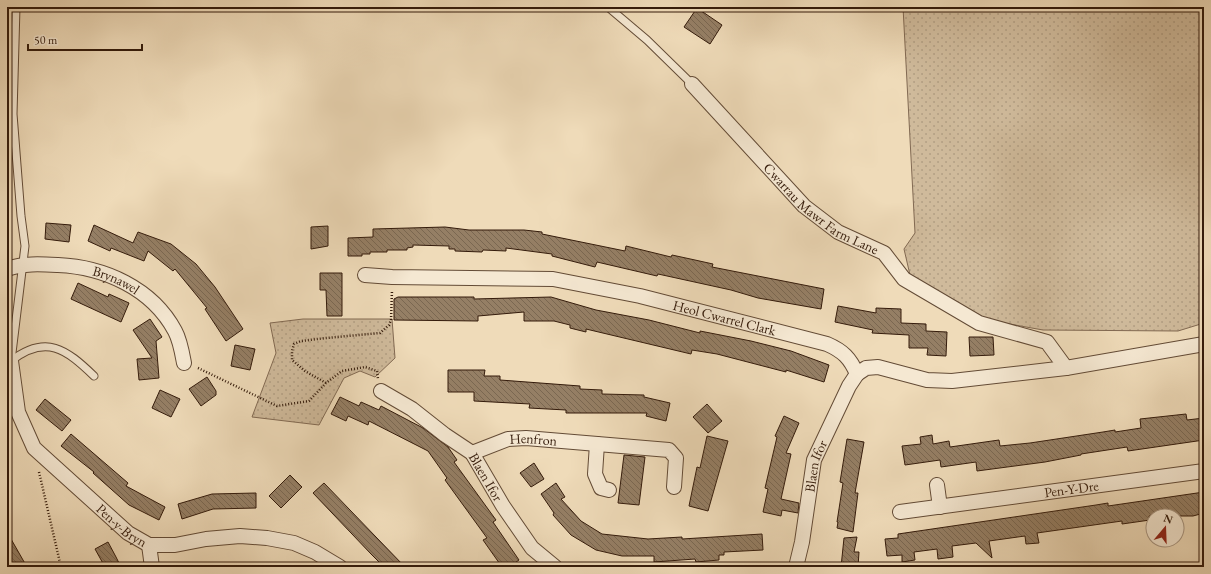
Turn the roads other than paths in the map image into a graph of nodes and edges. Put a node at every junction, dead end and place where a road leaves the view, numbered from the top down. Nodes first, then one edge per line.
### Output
1 (16, 7) edge
2 (608, 7) edge
3 (692, 84) joint
4 (23, 264) junction
5 (7, 269) edge
6 (365, 275) dead end
7 (1204, 344) edge
8 (11, 361) junction
9 (184, 363) road end
10 (1066, 368) junction
11 (857, 374) junction
12 (94, 376) dead end
13 (381, 391) road end
14 (597, 444) junction
15 (472, 453) junction
16 (1204, 470) edge
17 (937, 484) dead end
18 (674, 487) dead end
19 (609, 490) dead end
20 (940, 507) junction
21 (900, 512) dead end
22 (149, 545) junction
23 (152, 567) edge
24 (340, 567) edge
25 (554, 567) edge
26 (796, 567) edge

1 - 4 lane
2 - 3 lane
3 - 10 street, Cwarrau Mawr Farm Lane
4 - 5 street, Brynawel
4 - 8 lane
4 - 9 street, Brynawel
6 - 11 street, Heol Cwarrel Clark
7 - 10 street
8 - 12 lane
8 - 22 street, Pen-y-Bryn
10 - 11 street
11 - 26 street, Blaen Ifor
13 - 15 street, Blaen Ifor
14 - 15 street, Henfron
14 - 18 street, Henfron
14 - 19 street
15 - 25 street, Blaen Ifor
16 - 20 street, Pen-Y-Dre
17 - 20 street
20 - 21 street, Pen-Y-Dre
22 - 23 street
22 - 24 street, Pen-y-Bryn

